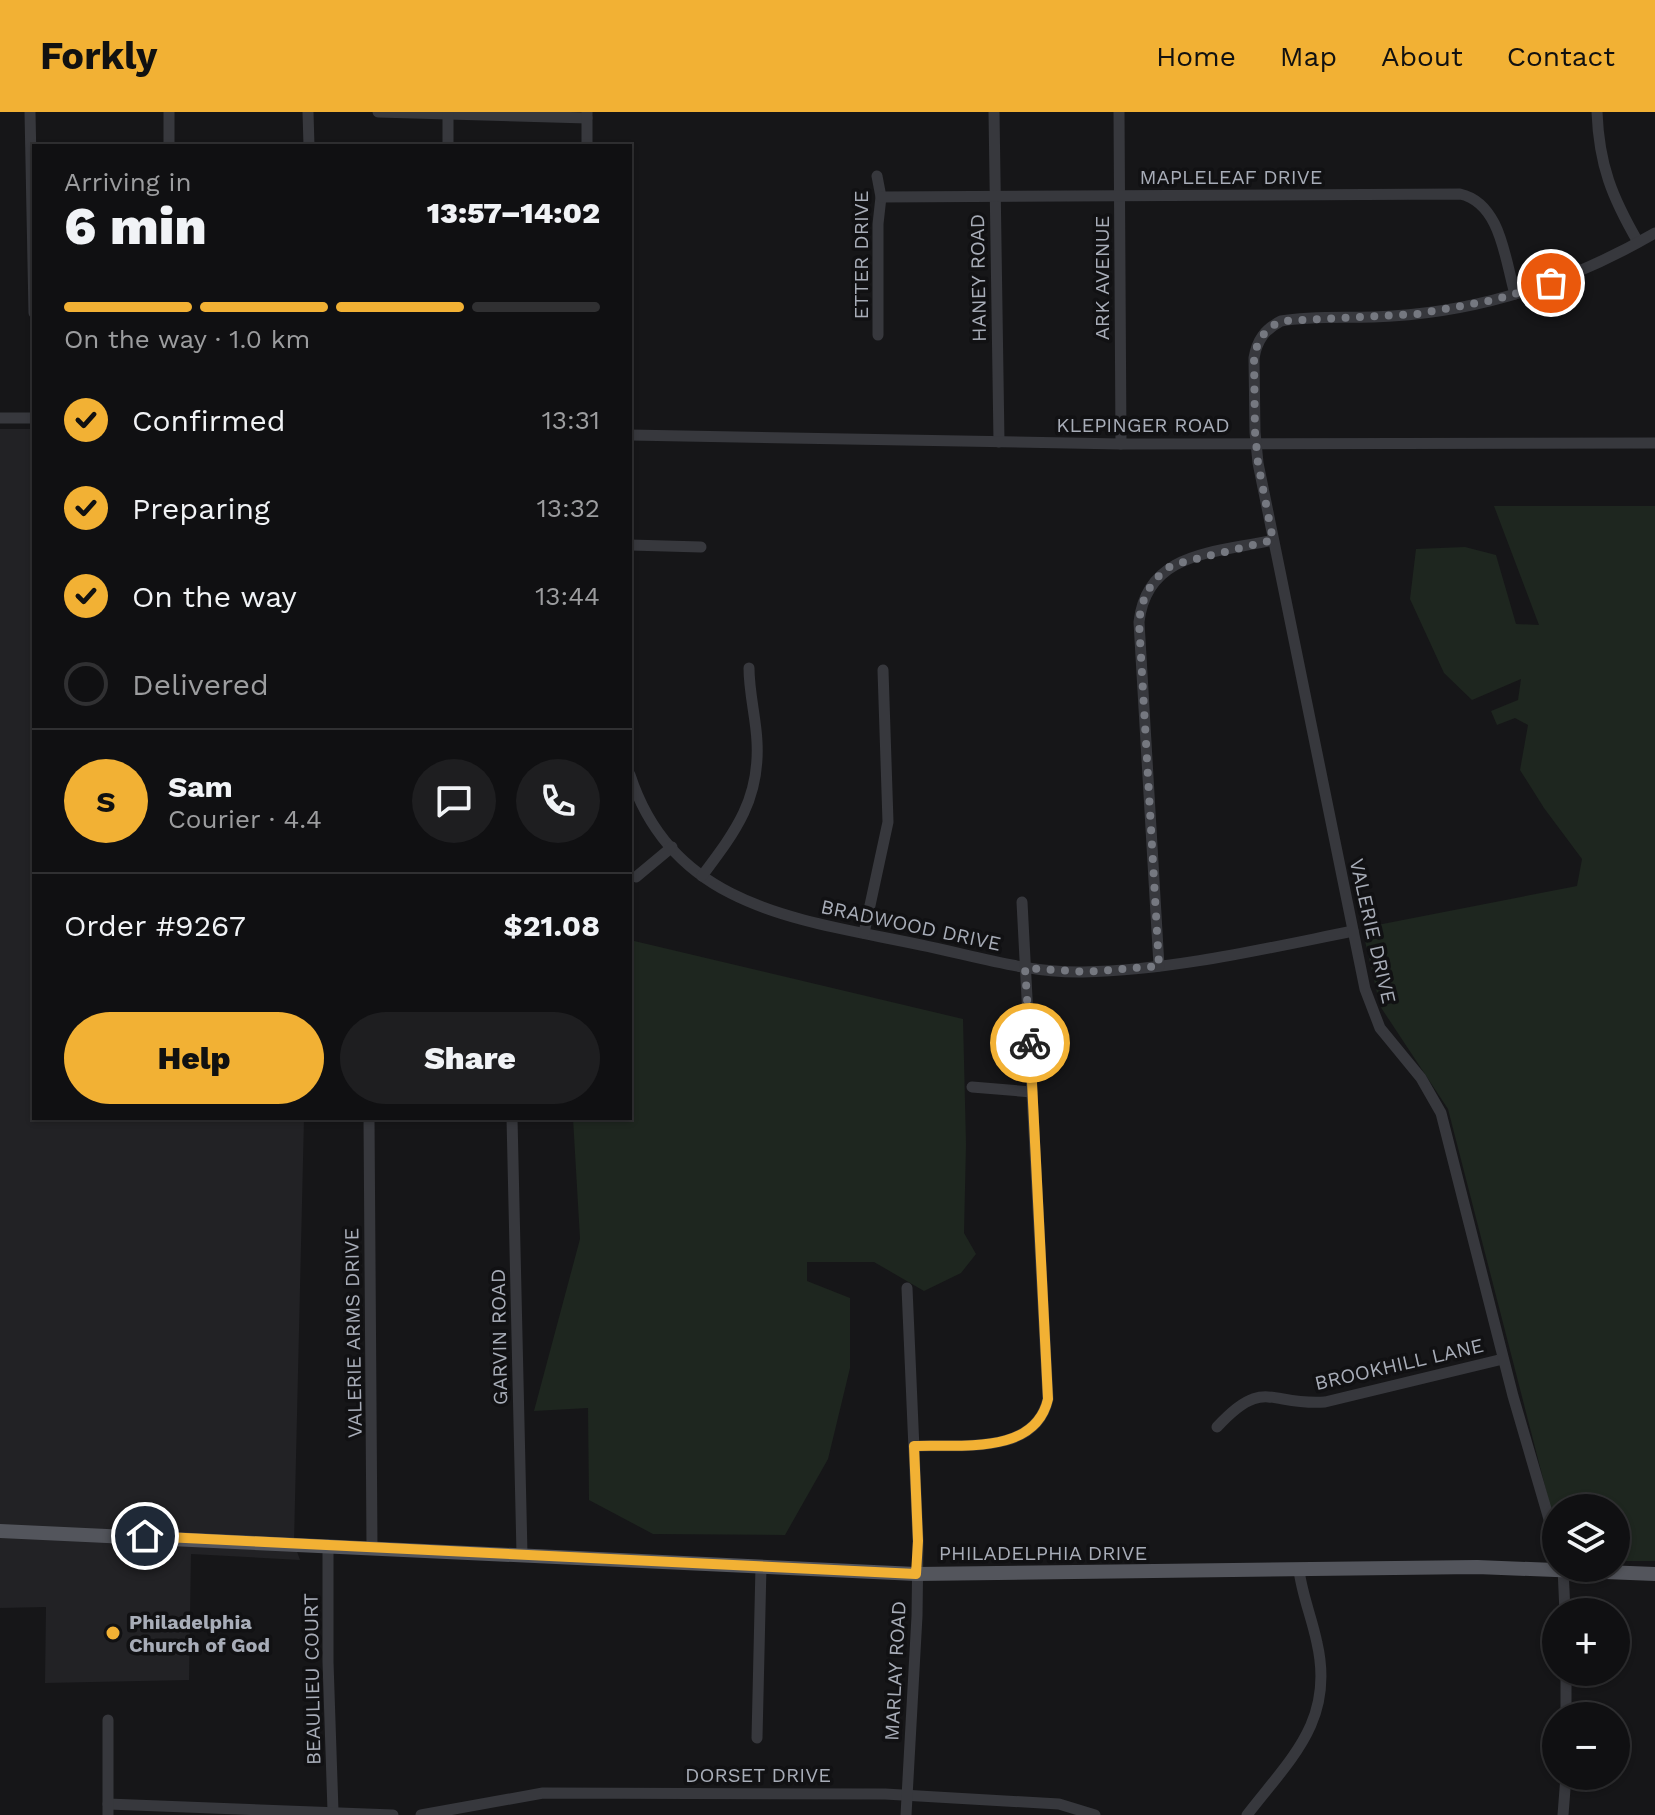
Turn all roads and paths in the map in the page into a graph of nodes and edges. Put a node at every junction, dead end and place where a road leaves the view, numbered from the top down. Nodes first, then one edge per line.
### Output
1 (30, 112) edge
2 (169, 112) edge
3 (308, 112) edge
4 (378, 112) edge
5 (994, 112) edge
6 (1119, 112) edge
7 (1597, 112) edge
8 (448, 113) edge
9 (587, 115) edge
10 (169, 144) edge
11 (309, 144) edge
12 (448, 144) edge
13 (587, 144) edge
14 (877, 176) dead end
15 (1120, 195) junction
16 (994, 196) junction
17 (881, 197) junction
18 (32, 212) edge
19 (1655, 233) edge
20 (1638, 242) junction
21 (1515, 294) junction
22 (878, 335) dead end
23 (0, 418) edge
24 (32, 418) edge
25 (632, 435) edge
26 (999, 442) junction
27 (1256, 443) junction
28 (1655, 443) edge
29 (1121, 444) junction
30 (1273, 540) junction
31 (632, 545) edge
32 (701, 547) dead end
33 (749, 668) dead end
34 (883, 670) dead end
35 (632, 780) edge
36 (672, 847) junction
37 (702, 876) junction
38 (636, 877) dead end
39 (1022, 902) dead end
40 (1353, 931) junction
41 (864, 933) junction
42 (1159, 966) junction
43 (1025, 968) junction
44 (972, 1087) dead end
45 (1032, 1092) junction
46 (369, 1120) edge
47 (512, 1120) edge
48 (907, 1288) dead end
49 (1503, 1359) junction
50 (1217, 1427) dead end
51 (914, 1446) junction
52 (1542, 1494) edge
53 (0, 1531) edge
54 (328, 1545) junction
55 (372, 1547) junction
56 (522, 1554) junction
57 (761, 1566) junction
58 (1542, 1568) edge
59 (1299, 1570) junction
60 (1630, 1573) edge
61 (916, 1574) junction
62 (1655, 1574) edge
63 (108, 1720) dead end
64 (757, 1738) dead end
65 (1565, 1790) edge
66 (907, 1795) junction
67 (108, 1809) edge
68 (333, 1811) junction
69 (393, 1815) edge
70 (421, 1815) edge
71 (906, 1815) edge
72 (1095, 1815) edge
73 (1247, 1815) edge
74 (1563, 1815) edge

1 - 18 street
2 - 10 street
3 - 11 street
4 - 8 street
5 - 16 street, HANEY ROAD
6 - 15 street, ARK AVENUE
7 - 20 street
8 - 9 street
8 - 12 street
9 - 13 street
14 - 17 street, ETTER DRIVE
15 - 16 street, MAPLELEAF DRIVE
15 - 21 street, MAPLELEAF DRIVE
15 - 29 street, ARK AVENUE
16 - 17 street, MAPLELEAF DRIVE
16 - 26 street, HANEY ROAD
17 - 22 street, ETTER DRIVE
19 - 20 street
20 - 21 street
21 - 27 street, VALERIE DRIVE
23 - 24 street
25 - 26 street, KLEPINGER ROAD
26 - 29 street, KLEPINGER ROAD
27 - 28 street, KLEPINGER ROAD
27 - 29 street, KLEPINGER ROAD
27 - 30 street, VALERIE DRIVE
30 - 40 street, VALERIE DRIVE
30 - 42 street
31 - 32 street
33 - 37 street
34 - 41 street
35 - 36 street, BRADWOOD DRIVE
36 - 37 street, BRADWOOD DRIVE
36 - 38 street
37 - 41 street, BRADWOOD DRIVE
39 - 43 street
40 - 42 street, BRADWOOD DRIVE
40 - 49 street, VALERIE DRIVE
41 - 43 street, BRADWOOD DRIVE
42 - 43 street, BRADWOOD DRIVE
43 - 45 street
44 - 45 street
45 - 51 street
46 - 55 street, VALERIE ARMS DRIVE
47 - 56 street, GARVIN ROAD
48 - 51 street, MARLAY ROAD
49 - 50 street, BROOKHILL LANE
49 - 52 street, VALERIE DRIVE
51 - 61 street, MARLAY ROAD
53 - 54 main road, PHILADELPHIA DRIVE
54 - 55 main road, PHILADELPHIA DRIVE
54 - 68 street, BEAULIEU COURT
55 - 56 main road, PHILADELPHIA DRIVE
56 - 57 main road, PHILADELPHIA DRIVE
57 - 61 main road, PHILADELPHIA DRIVE
57 - 64 street
58 - 59 main road, PHILADELPHIA DRIVE
59 - 61 main road, PHILADELPHIA DRIVE
59 - 73 street
60 - 62 main road, PHILADELPHIA DRIVE
61 - 66 street, MARLAY ROAD
63 - 67 street
65 - 74 street
66 - 70 street, DORSET DRIVE
66 - 71 street, MARLAY ROAD
66 - 72 street, DORSET DRIVE
67 - 68 street
68 - 69 street

